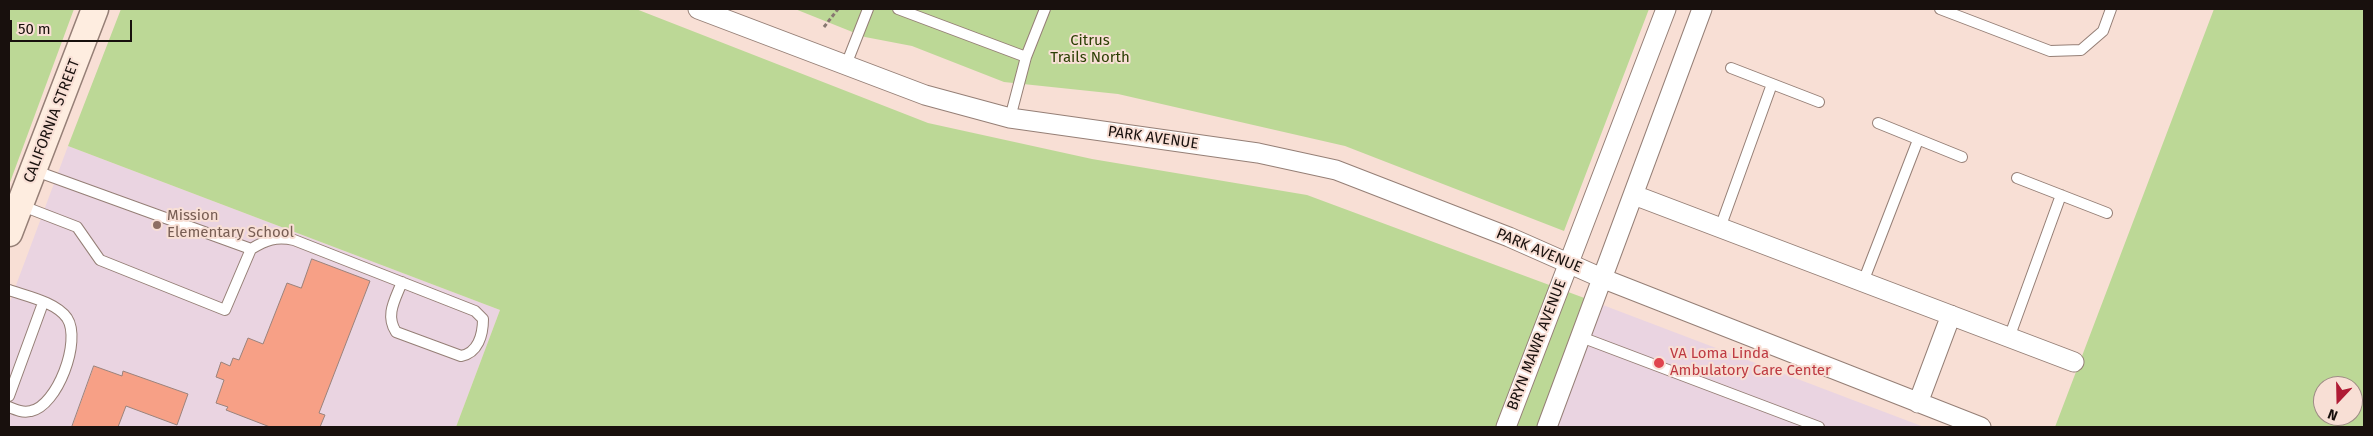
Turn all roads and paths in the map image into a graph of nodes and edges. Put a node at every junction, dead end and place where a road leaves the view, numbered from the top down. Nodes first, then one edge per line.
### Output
1 (95, 9) edge
2 (698, 9) edge
3 (838, 9) edge
4 (868, 9) edge
5 (898, 9) edge
6 (1666, 9) edge
7 (1702, 9) edge
8 (1940, 9) edge
9 (2111, 9) edge
10 (1042, 10) edge
11 (824, 26) dead end
12 (1026, 57) junction
13 (846, 65) junction
14 (1731, 68) dead end
15 (1772, 84) junction
16 (1819, 102) dead end
17 (1010, 118) junction
18 (1878, 123) dead end
19 (1918, 140) junction
20 (1962, 157) dead end
21 (33, 170) junction
22 (2017, 178) dead end
23 (1634, 195) junction
24 (2061, 195) junction
25 (19, 204) junction
26 (2107, 213) dead end
27 (1720, 228) junction
28 (9, 233) edge
29 (251, 249) junction
30 (1568, 263) junction
31 (1604, 279) junction
32 (402, 282) junction
33 (1863, 282) junction
34 (9, 290) edge
35 (43, 303) junction
36 (1951, 315) junction
37 (1581, 337) junction
38 (2009, 338) junction
39 (2074, 362) dead end
40 (9, 396) edge
41 (1918, 403) junction
42 (9, 407) edge
43 (1506, 427) edge
44 (1547, 427) edge
45 (1819, 427) edge
46 (1981, 427) edge

1 - 21 main road, CALIFORNIA STREET
2 - 13 street, PARK AVENUE
3 - 11 path
4 - 13 lane
5 - 12 lane
6 - 30 street, BRYN MAWR AVENUE
7 - 23 street
8 - 9 lane
10 - 12 lane
12 - 17 lane
13 - 17 street, PARK AVENUE
14 - 15 lane
15 - 16 lane
15 - 27 lane
17 - 30 street, PARK AVENUE
18 - 19 lane
19 - 20 lane
19 - 33 lane
21 - 25 main road, CALIFORNIA STREET
21 - 29 lane
22 - 24 lane
23 - 27 street
23 - 31 street
24 - 26 lane
24 - 38 lane
25 - 28 main road, CALIFORNIA STREET
25 - 29 lane
27 - 33 street
29 - 32 lane
30 - 31 street, PARK AVENUE
30 - 43 street, BRYN MAWR AVENUE
31 - 37 street
31 - 41 street, PARK AVENUE
32 - 32 lane
33 - 36 street
34 - 35 lane
35 - 40 lane
35 - 42 lane
36 - 38 street
36 - 41 street
37 - 44 street
37 - 45 lane
38 - 39 street
41 - 46 street, PARK AVENUE

